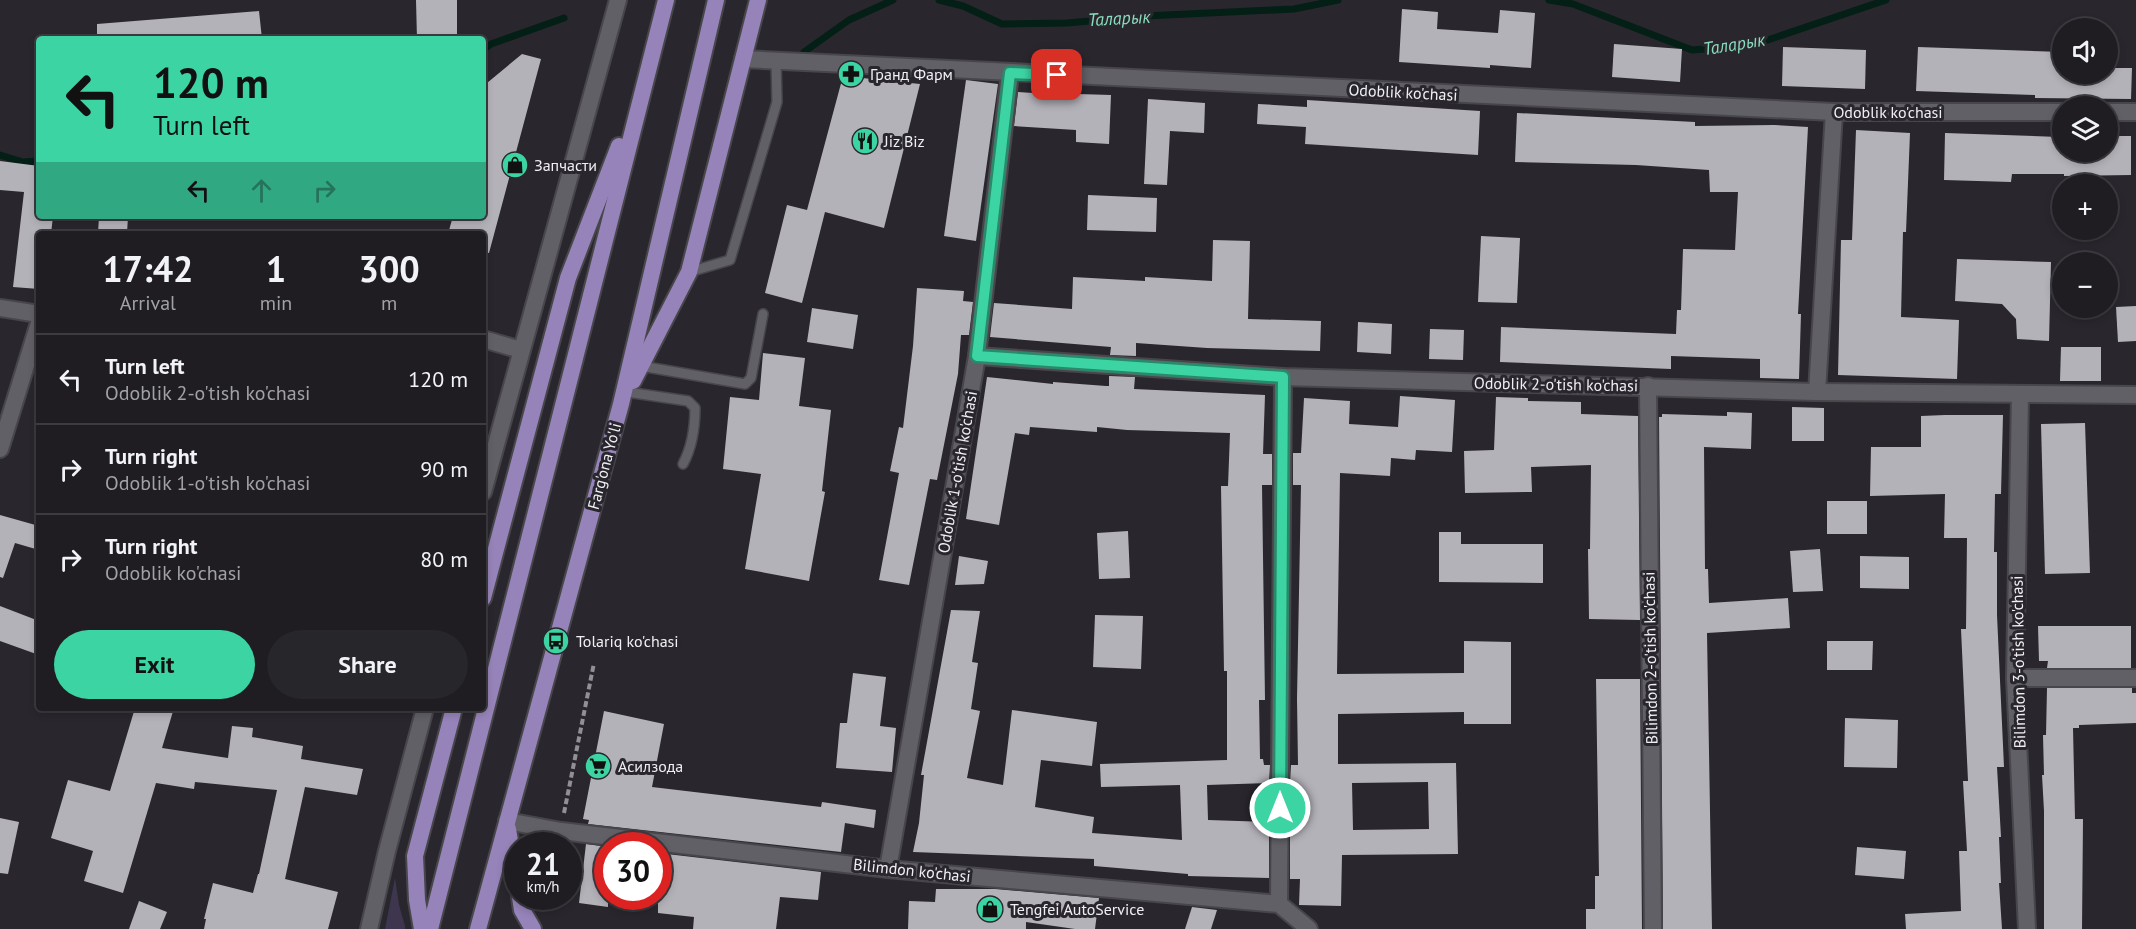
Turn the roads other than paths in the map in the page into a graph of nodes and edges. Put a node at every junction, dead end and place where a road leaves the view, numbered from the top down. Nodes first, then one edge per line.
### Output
1 (666, 0) edge
2 (716, 0) edge
3 (759, 0) edge
4 (616, 1) edge
5 (743, 59) junction
6 (777, 60) junction
7 (1010, 73) junction
8 (645, 81) junction
9 (1834, 112) junction
10 (2052, 112) edge
11 (2118, 112) edge
12 (2136, 112) edge
13 (689, 273) junction
14 (0, 308) edge
15 (36, 314) edge
16 (763, 314) dead end
17 (36, 333) edge
18 (486, 340) edge
19 (521, 350) junction
20 (977, 356) junction
21 (641, 366) junction
22 (1283, 377) junction
23 (1648, 386) junction
24 (1817, 392) junction
25 (2020, 395) junction
26 (2136, 395) edge
27 (624, 398) junction
28 (0, 449) edge
29 (683, 464) dead end
30 (486, 481) edge
31 (486, 587) edge
32 (2015, 678) junction
33 (2136, 678) edge
34 (486, 708) edge
35 (424, 711) edge
36 (453, 711) edge
37 (485, 711) edge
38 (507, 821) junction
39 (509, 832) edge
40 (888, 869) junction
41 (1279, 904) junction
42 (522, 910) edge
43 (369, 929) edge
44 (422, 929) edge
45 (430, 929) edge
46 (478, 929) edge
47 (533, 929) edge
48 (1309, 929) edge
49 (1653, 929) edge
50 (2027, 929) edge

1 - 8 main road
2 - 27 main road, Farg'ona Yo'li
3 - 5 main road
4 - 19 street
5 - 6 street, Odoblik ko'chasi
5 - 13 main road
6 - 7 street, Odoblik ko'chasi
6 - 13 lane
7 - 9 street, Odoblik ko'chasi
7 - 20 street, Odoblik 1-o'tish ko'chasi
8 - 31 main road
8 - 34 main road
9 - 10 street, Odoblik ko'chasi
9 - 24 street
11 - 12 street
13 - 21 main road
14 - 15 street
16 - 21 lane
17 - 28 street
18 - 19 street
19 - 30 street
20 - 22 street, Odoblik 2-o'tish ko'chasi
20 - 40 street, Odoblik 1-o'tish ko'chasi
21 - 27 main road
22 - 23 street, Odoblik 2-o'tish ko'chasi
22 - 41 street
23 - 24 street, Odoblik 2-o'tish ko'chasi
23 - 49 street, Bilimdon 2-o'tish ko'chasi
24 - 25 street, Odoblik 2-o'tish ko'chasi
25 - 26 street, Odoblik 2-o'tish ko'chasi
25 - 32 street, Bilimdon 3-o'tish ko'chasi
27 - 29 lane
27 - 38 main road, Farg'ona Yo'li
32 - 33 street
32 - 50 street, Bilimdon 3-o'tish ko'chasi
35 - 43 street
36 - 44 main road
37 - 45 main road
38 - 39 main road
38 - 40 street, Bilimdon ko'chasi
38 - 46 main road, Farg'ona Yo'li
40 - 41 street, Bilimdon ko'chasi
41 - 48 street
42 - 47 main road

